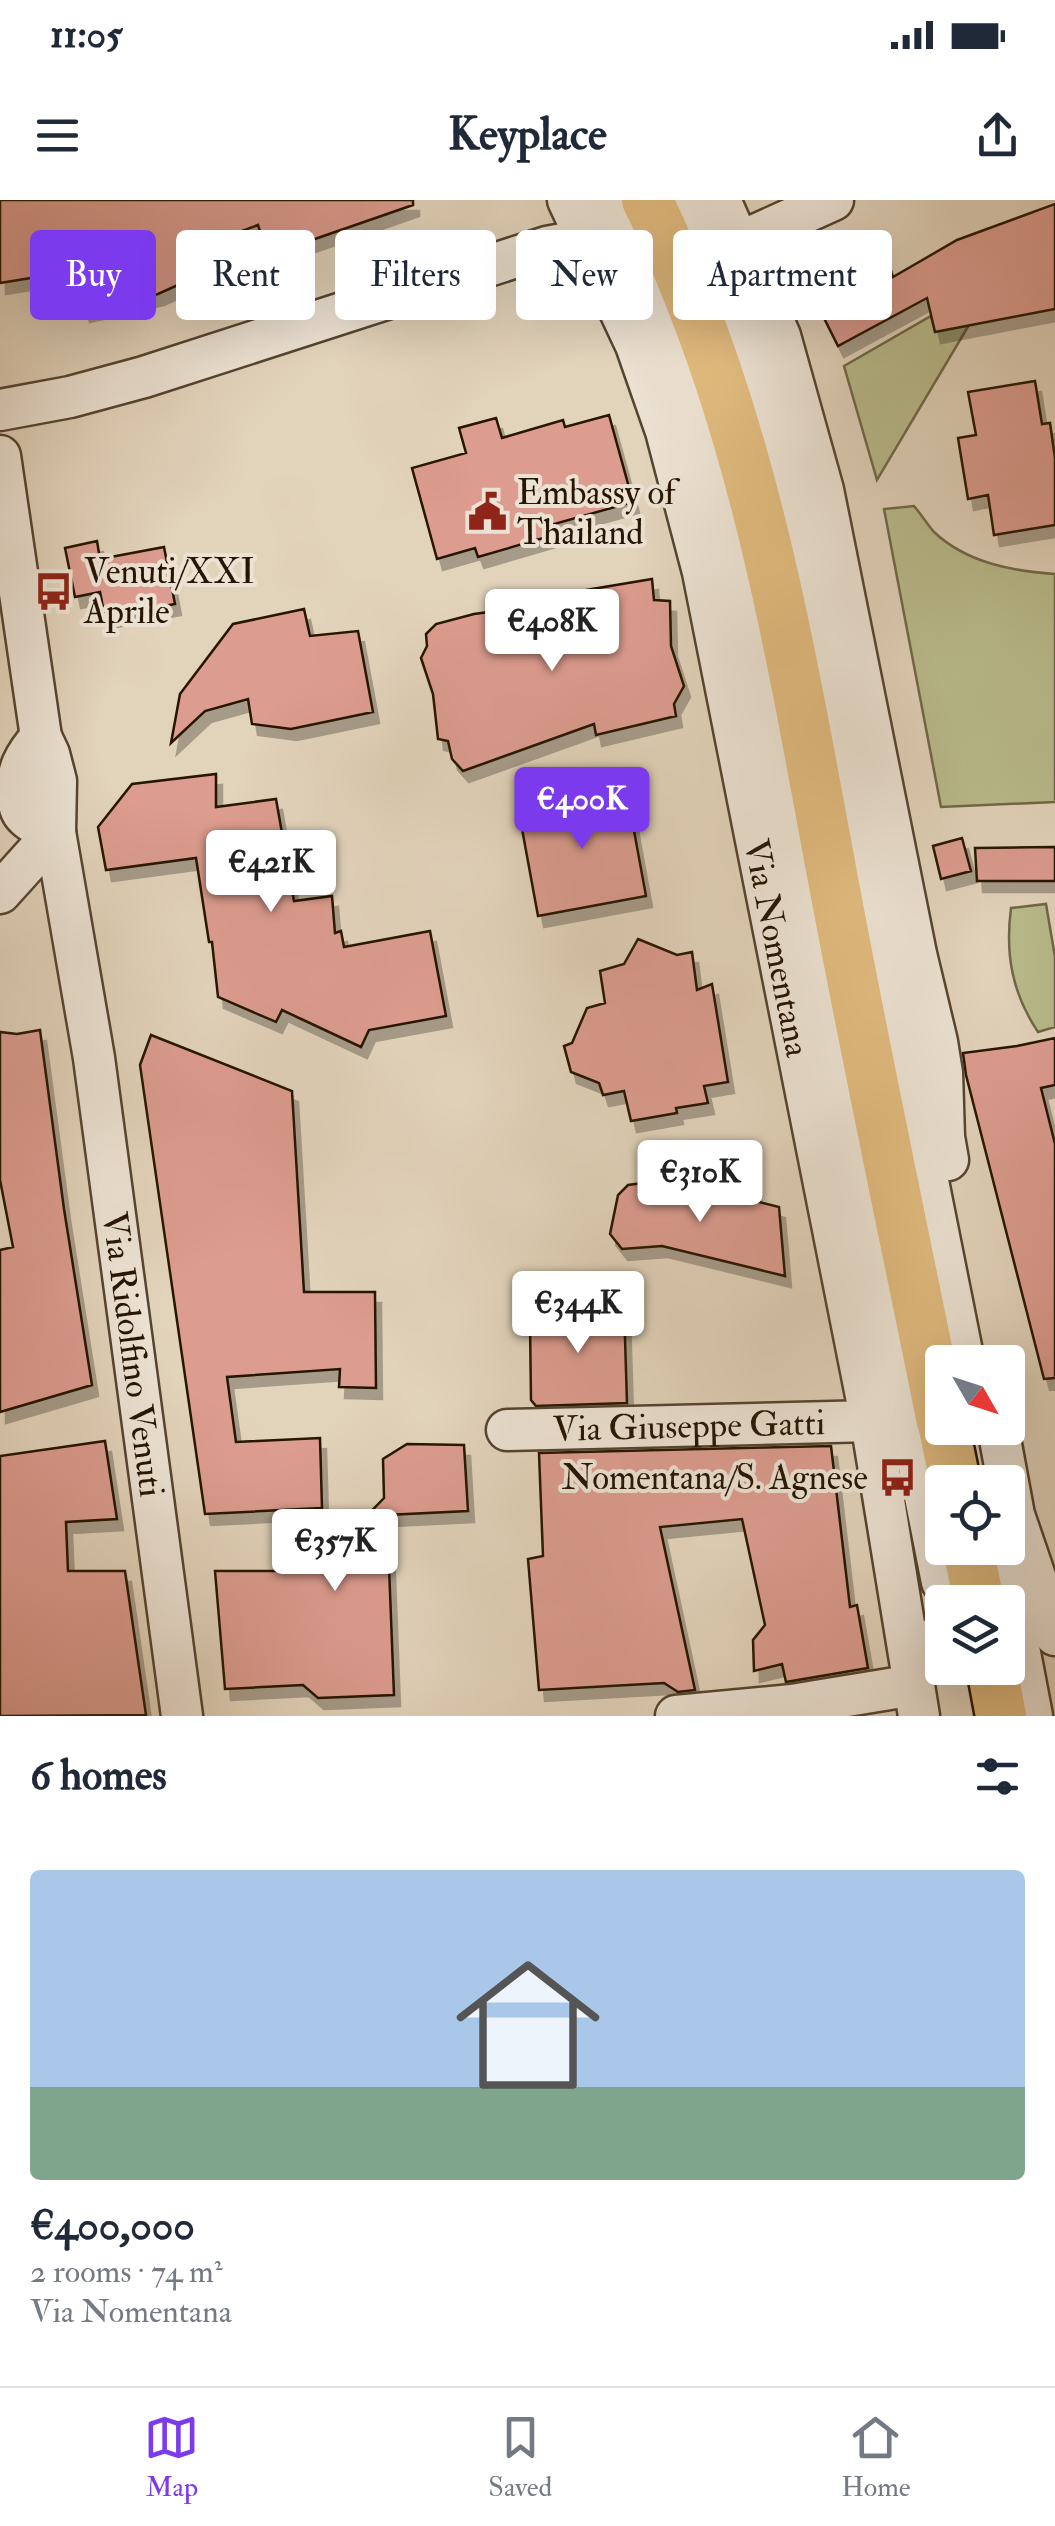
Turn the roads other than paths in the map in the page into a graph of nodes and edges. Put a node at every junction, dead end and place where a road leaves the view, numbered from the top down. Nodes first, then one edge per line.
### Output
1 (568, 200) edge
2 (720, 200) edge
3 (833, 200) edge
4 (644, 219) edge
5 (690, 230) edge
6 (734, 230) edge
7 (767, 230) edge
8 (773, 320) edge
9 (0, 410) edge
10 (0, 456) edge
11 (41, 737) junction
12 (0, 746) edge
13 (54, 832) junction
14 (2, 885) edge
15 (927, 1345) edge
16 (961, 1345) edge
17 (983, 1345) edge
18 (871, 1420) junction
19 (508, 1430) dead end
20 (1001, 1445) edge
21 (945, 1585) edge
22 (1017, 1585) edge
23 (925, 1641) edge
24 (916, 1700) edge
25 (182, 1716) edge
26 (676, 1716) edge

1 - 4 street, Via Nomentana
2 - 6 street
3 - 7 street
4 - 5 street
4 - 9 street
4 - 15 main road, Via Nomentana
4 - 16 street, Via Nomentana
4 - 18 street, Via Nomentana
4 - 21 street, Via Nomentana
8 - 17 street
10 - 11 street
11 - 12 street
11 - 13 street
13 - 14 street
13 - 25 street, Via Ridolfino Venuti
18 - 19 street, Via Giuseppe Gatti
18 - 23 street, Via Nomentana
20 - 22 street
23 - 24 street, Via Nomentana
24 - 26 street

